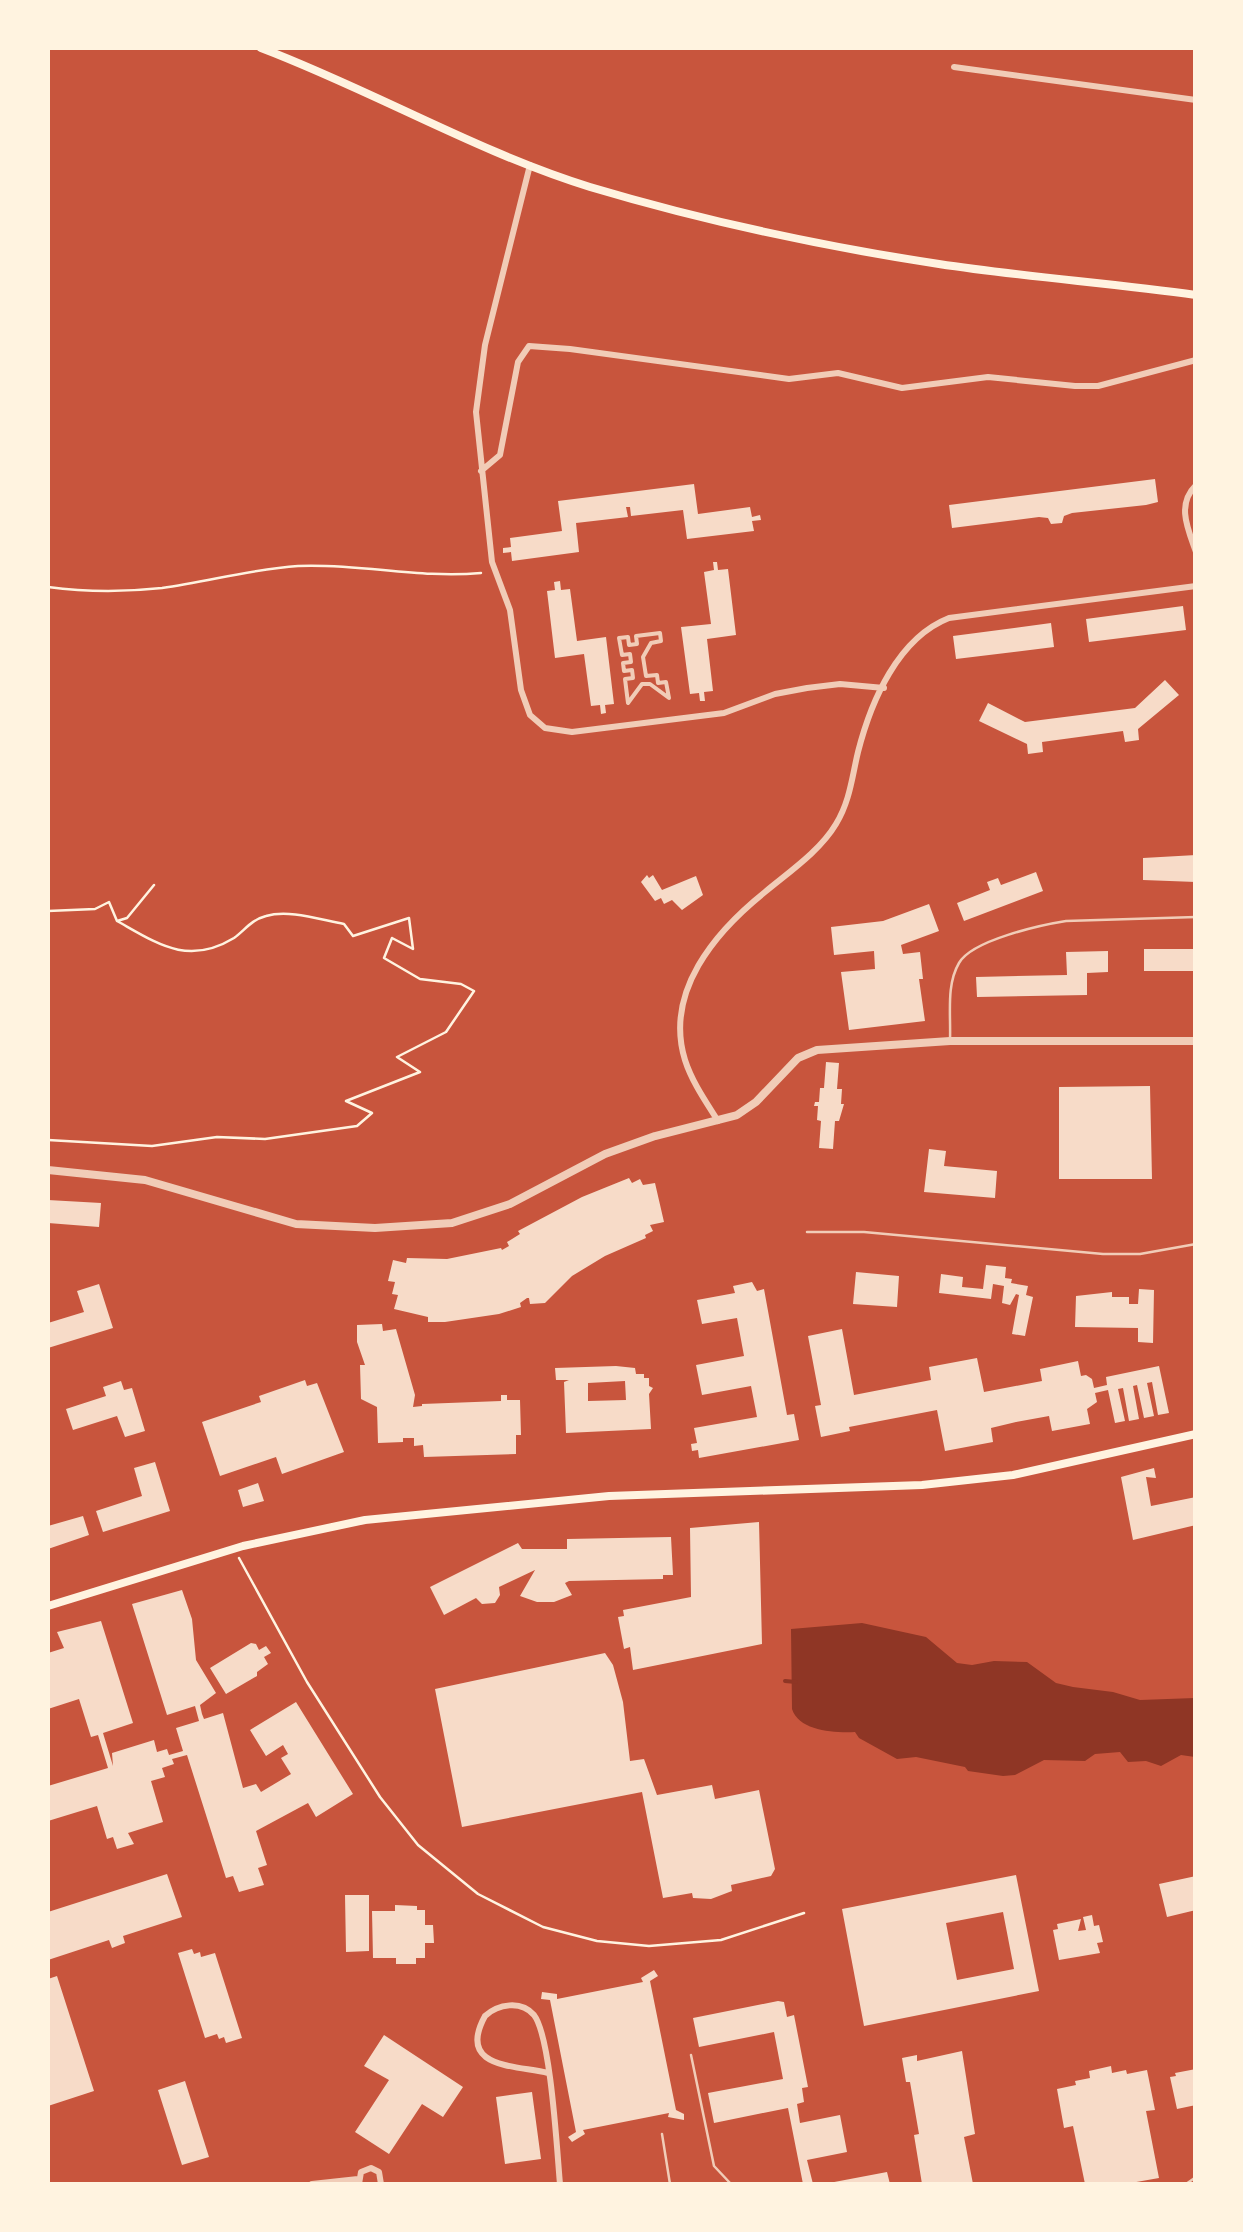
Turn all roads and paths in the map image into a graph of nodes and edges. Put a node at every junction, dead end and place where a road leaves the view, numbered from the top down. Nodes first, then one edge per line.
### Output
1 (262, 48) edge
2 (954, 67) dead end
3 (1196, 100) edge
4 (530, 165) junction
5 (1196, 295) edge
6 (1196, 360) edge
7 (481, 471) junction
8 (1196, 485) edge
9 (1196, 552) edge
10 (481, 573) dead end
11 (1196, 586) edge
12 (48, 587) edge
13 (884, 688) junction
14 (628, 703) joint
15 (154, 885) dead end
16 (48, 911) edge
17 (1196, 917) edge
18 (117, 920) junction
19 (950, 1041) junction
20 (1196, 1041) edge
21 (718, 1122) junction
22 (48, 1140) edge
23 (48, 1170) edge
24 (806, 1232) dead end
25 (1196, 1244) edge
26 (1196, 1434) edge
27 (238, 1556) dead end
28 (48, 1606) edge
29 (804, 1912) dead end
30 (691, 2055) dead end
31 (548, 2074) junction
32 (662, 2134) dead end
33 (1196, 2177) edge
34 (358, 2182) edge
35 (312, 2184) edge
36 (381, 2184) edge
37 (560, 2184) edge
38 (670, 2184) edge
39 (731, 2184) edge
40 (1186, 2184) edge

1 - 4 main road
2 - 3 street
4 - 5 main road
4 - 7 street
6 - 7 street
7 - 13 street
8 - 9 street
10 - 12 path
11 - 13 street
13 - 21 street
14 - 14 street
15 - 18 path
16 - 18 path
17 - 19 lane
18 - 22 path
19 - 20 street
19 - 21 street
21 - 23 street
24 - 25 lane
26 - 28 main road
27 - 29 path
30 - 39 lane
31 - 31 street
31 - 37 street
32 - 38 lane
33 - 40 lane
34 - 35 street
34 - 36 street

